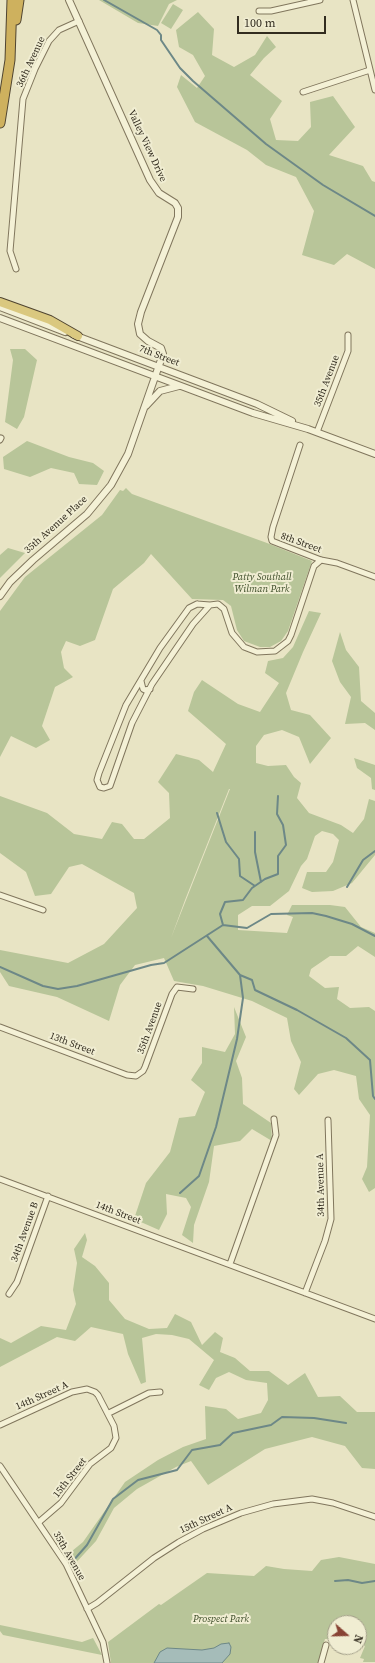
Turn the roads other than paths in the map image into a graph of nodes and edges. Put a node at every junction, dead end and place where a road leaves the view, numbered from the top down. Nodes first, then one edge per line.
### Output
1 (12, 0) edge
2 (18, 0) edge
3 (69, 0) edge
4 (320, 0) edge
5 (353, 0) edge
6 (259, 11) dead end
7 (79, 21) junction
8 (10, 60) junction
9 (370, 70) junction
10 (375, 90) edge
11 (303, 92) dead end
12 (0, 123) edge
13 (16, 269) dead end
14 (0, 302) edge
15 (0, 307) edge
16 (0, 318) edge
17 (348, 335) dead end
18 (78, 336) junction
19 (159, 367) junction
20 (155, 377) junction
21 (181, 386) junction
22 (145, 408) junction
23 (308, 429) junction
24 (317, 432) junction
25 (300, 445) dead end
26 (375, 454) edge
27 (321, 560) junction
28 (375, 577) edge
29 (0, 596) edge
30 (210, 605) junction
31 (141, 678) junction
32 (150, 689) junction
33 (0, 895) edge
34 (42, 910) dead end
35 (193, 989) dead end
36 (0, 1027) edge
37 (139, 1074) joint
38 (274, 1119) dead end
39 (328, 1120) dead end
40 (0, 1179) edge
41 (48, 1196) junction
42 (230, 1264) junction
43 (305, 1293) junction
44 (9, 1294) dead end
45 (375, 1319) edge
46 (160, 1392) dead end
47 (108, 1413) junction
48 (0, 1425) edge
49 (0, 1466) edge
50 (375, 1517) edge
51 (39, 1522) junction
52 (87, 1608) junction
53 (326, 1645) dead end
54 (107, 1663) edge
55 (321, 1663) edge

1 - 8 highway
2 - 8 highway
3 - 7 street, Valley View Drive
4 - 6 street
5 - 9 street
7 - 13 street, 36th Avenue
7 - 19 street, Valley View Drive
8 - 12 highway
9 - 10 street
9 - 11 street
14 - 18 highway
15 - 18 street, 7th Street
16 - 20 street, 7th Street
17 - 24 street, 35th Avenue
18 - 19 street, 7th Street
19 - 20 street, Valley View Drive
19 - 23 street, 7th Street
20 - 21 street, 7th Street
20 - 22 street, 35th Avenue Place
21 - 22 street
21 - 23 street, 7th Street
22 - 29 street, 35th Avenue Place
23 - 24 street, 7th Street
24 - 26 street, 7th Street
25 - 27 street, 8th Street
27 - 28 street, 8th Street
27 - 30 street
30 - 31 street
30 - 32 street
31 - 32 street
31 - 32 street
33 - 34 street
35 - 37 street, 35th Avenue
36 - 37 street, 13th Street
38 - 42 street
39 - 43 street, 34th Avenue A
40 - 41 street, 14th Street
41 - 42 street, 14th Street
41 - 44 street, 34th Avenue B
42 - 43 street, 14th Street
43 - 45 street, 14th Street
46 - 47 street
47 - 48 street, 14th Street A
47 - 51 street, 15th Street
49 - 51 street, 35th Avenue
50 - 52 street, 15th Street A
51 - 52 street, 35th Avenue
52 - 54 street, 35th Avenue
53 - 55 street

